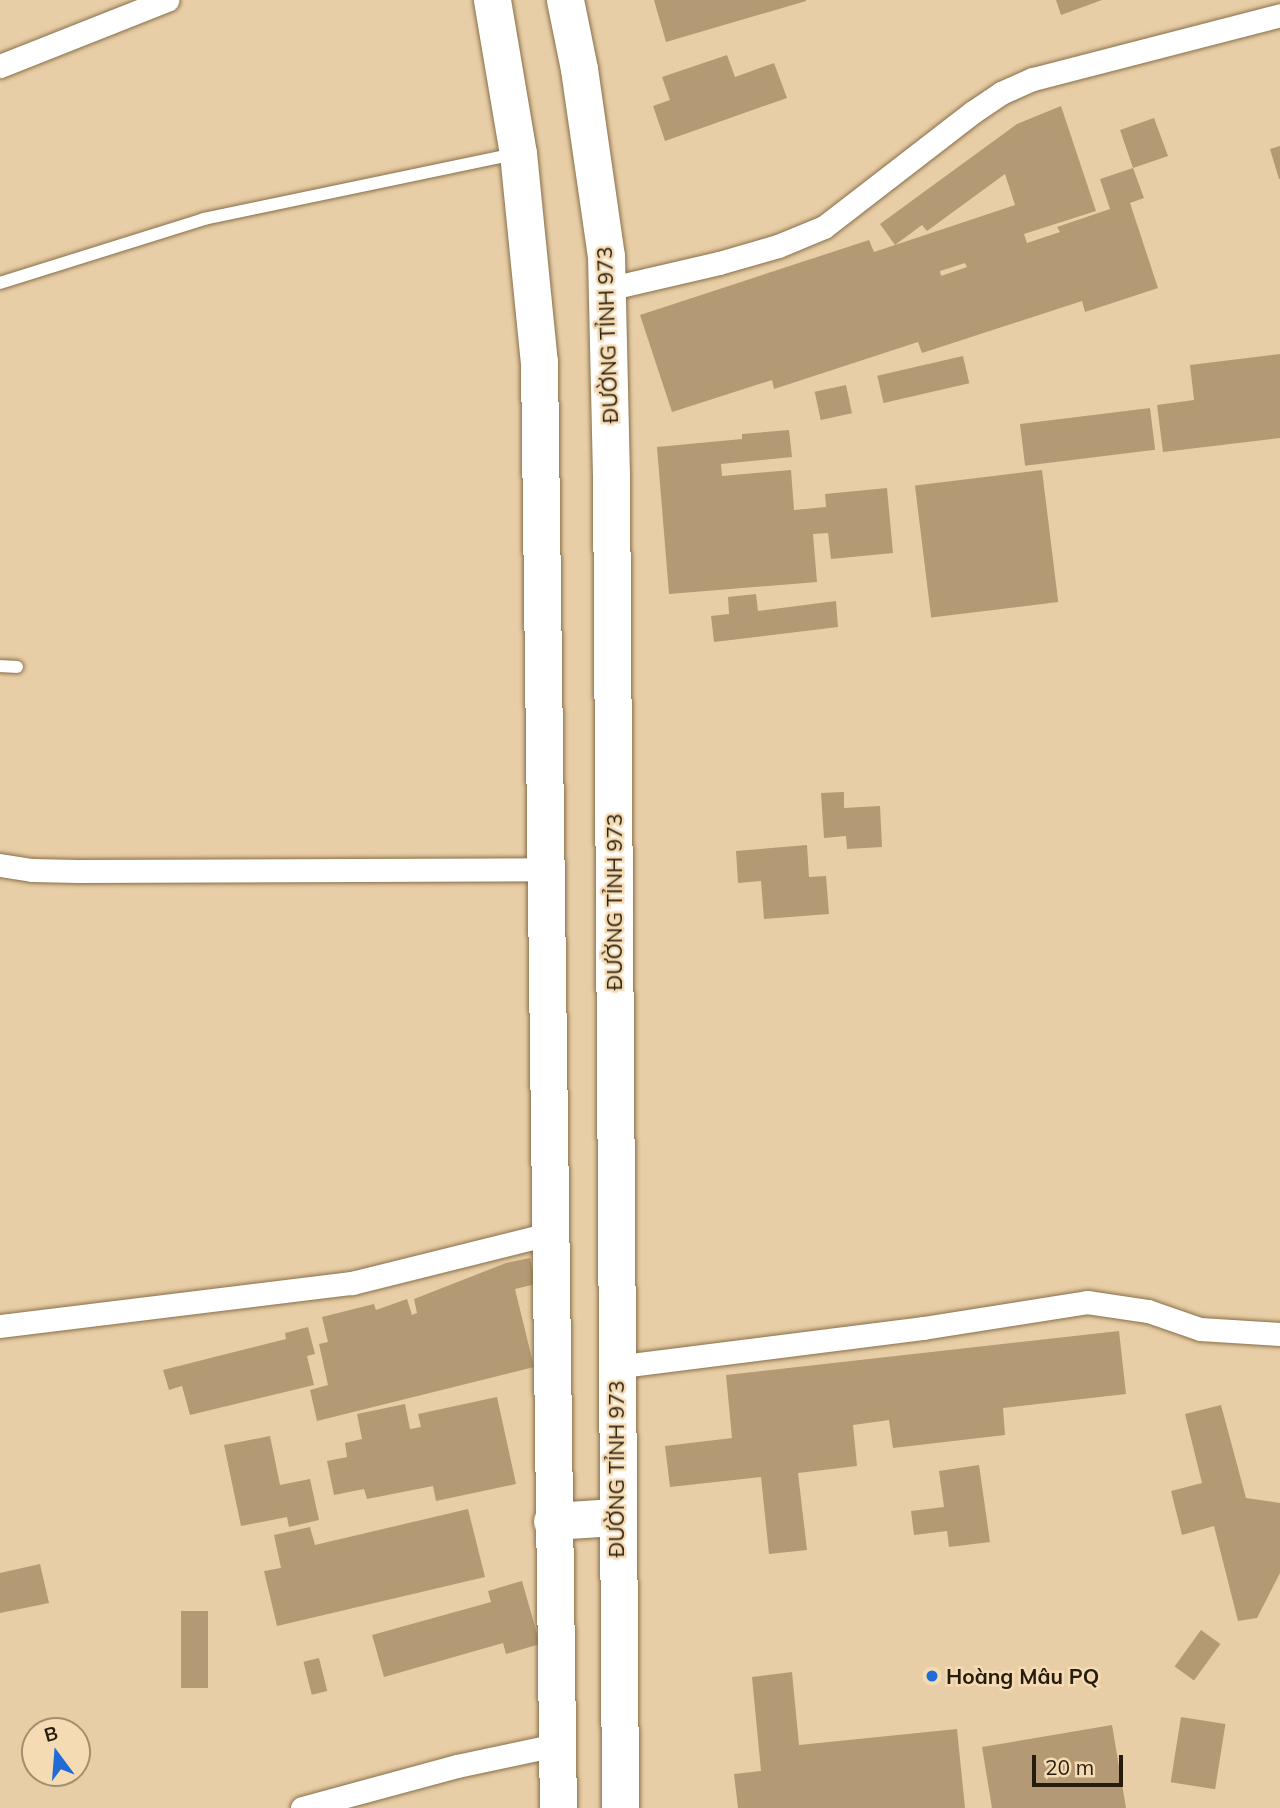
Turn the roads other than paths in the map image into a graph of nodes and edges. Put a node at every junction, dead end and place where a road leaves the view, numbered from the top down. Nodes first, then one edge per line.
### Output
1 (167, 0) edge
2 (492, 0) edge
3 (565, 0) edge
4 (1280, 15) edge
5 (0, 66) edge
6 (519, 153) junction
7 (0, 283) edge
8 (607, 289) junction
9 (0, 666) edge
10 (17, 667) dead end
11 (0, 865) edge
12 (545, 869) junction
13 (548, 1234) junction
14 (0, 1326) edge
15 (1280, 1334) edge
16 (615, 1367) junction
17 (616, 1517) junction
18 (552, 1521) junction
19 (556, 1745) junction
20 (302, 1808) edge
21 (558, 1808) edge
22 (620, 1808) edge

1 - 5 street
2 - 6 main road
3 - 8 main road, ĐƯỜNG TỈNH 973
4 - 8 street
6 - 7 lane
6 - 12 main road
8 - 16 main road, ĐƯỜNG TỈNH 973
9 - 10 lane
11 - 12 street
12 - 13 main road
13 - 14 street
13 - 18 main road
15 - 16 street
16 - 17 main road, ĐƯỜNG TỈNH 973
17 - 18 main road
17 - 22 main road, ĐƯỜNG TỈNH 973
18 - 19 main road
19 - 20 street
19 - 21 main road

